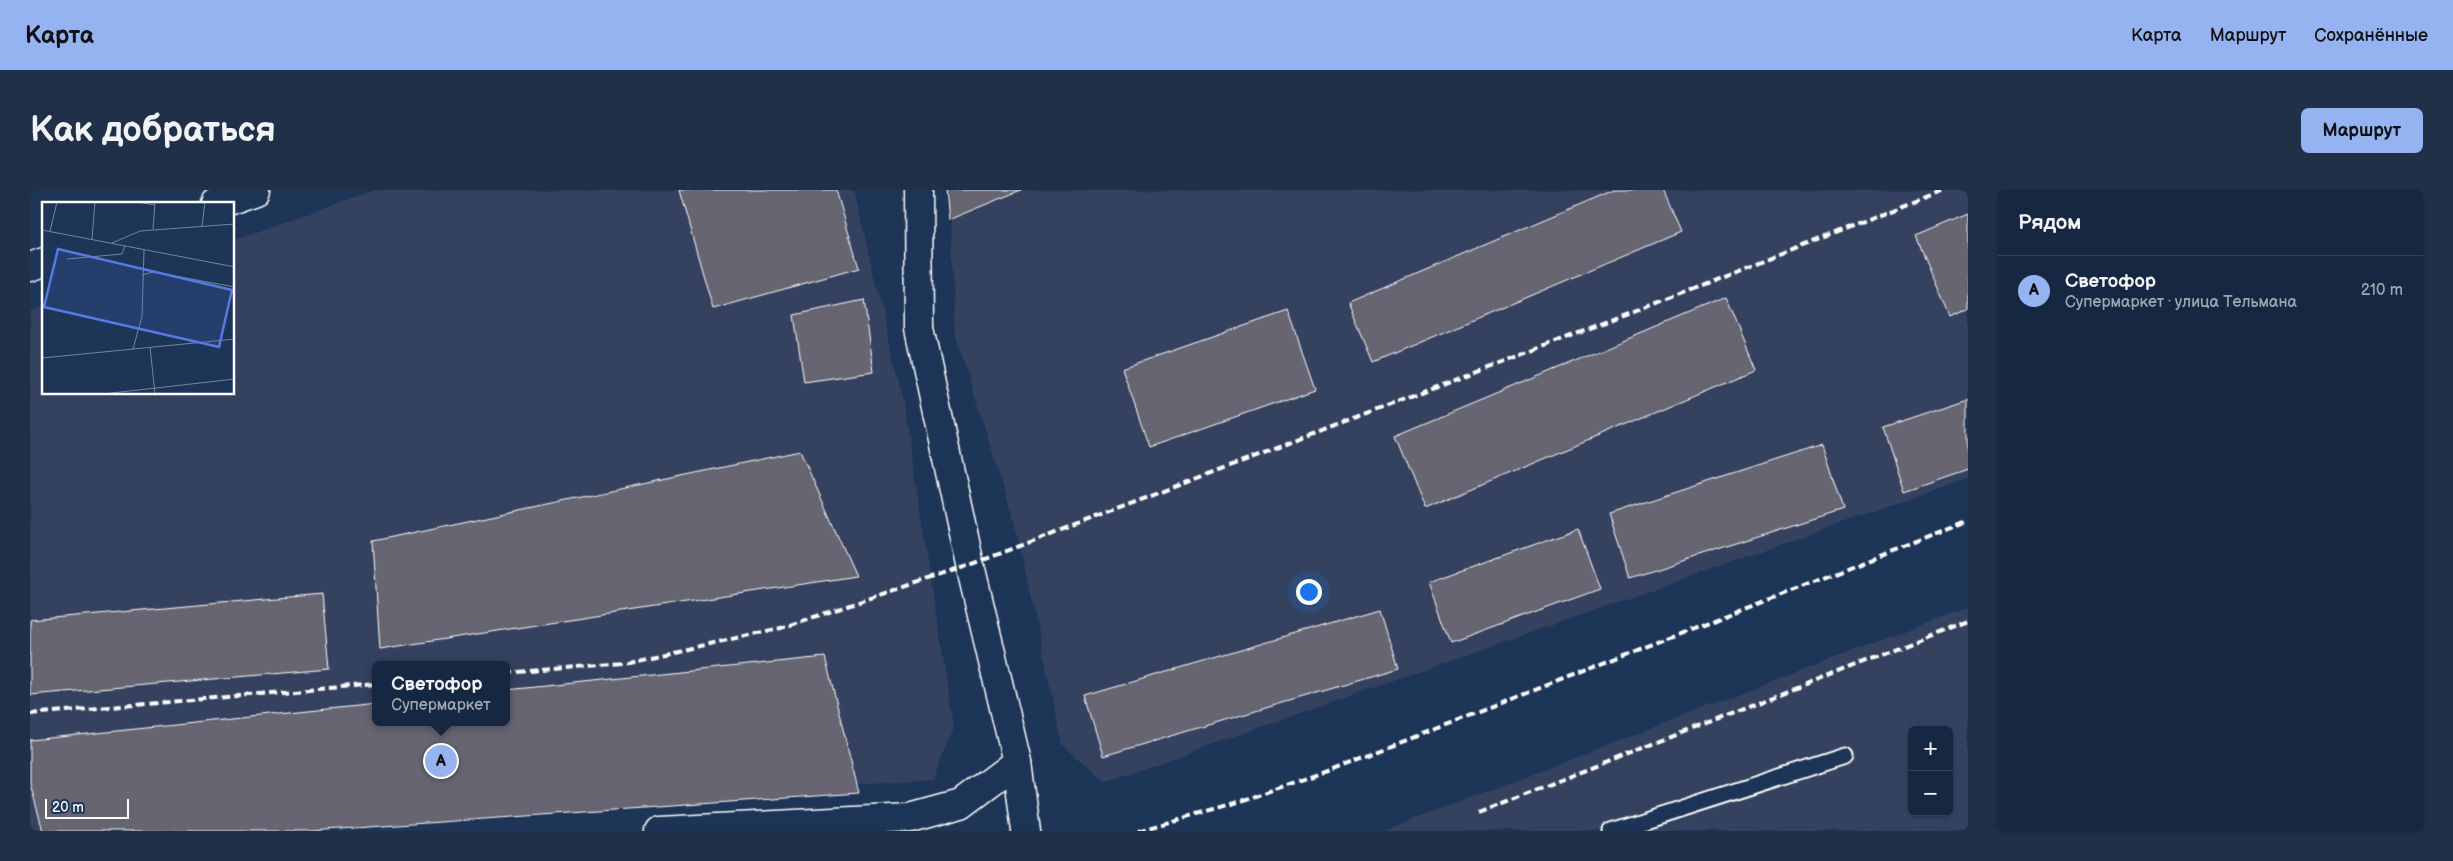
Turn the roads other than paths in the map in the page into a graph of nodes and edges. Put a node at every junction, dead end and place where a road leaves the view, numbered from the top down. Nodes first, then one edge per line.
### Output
1 (256, 190) edge
2 (918, 190) edge
3 (222, 202) edge
4 (42, 263) edge
5 (30, 267) edge
6 (1845, 756) dead end
7 (1016, 762) junction
8 (660, 831) edge
9 (1026, 831) edge
10 (1612, 831) edge

1 - 3 street
2 - 7 street
4 - 5 street
6 - 10 lane
7 - 8 street
7 - 9 street

